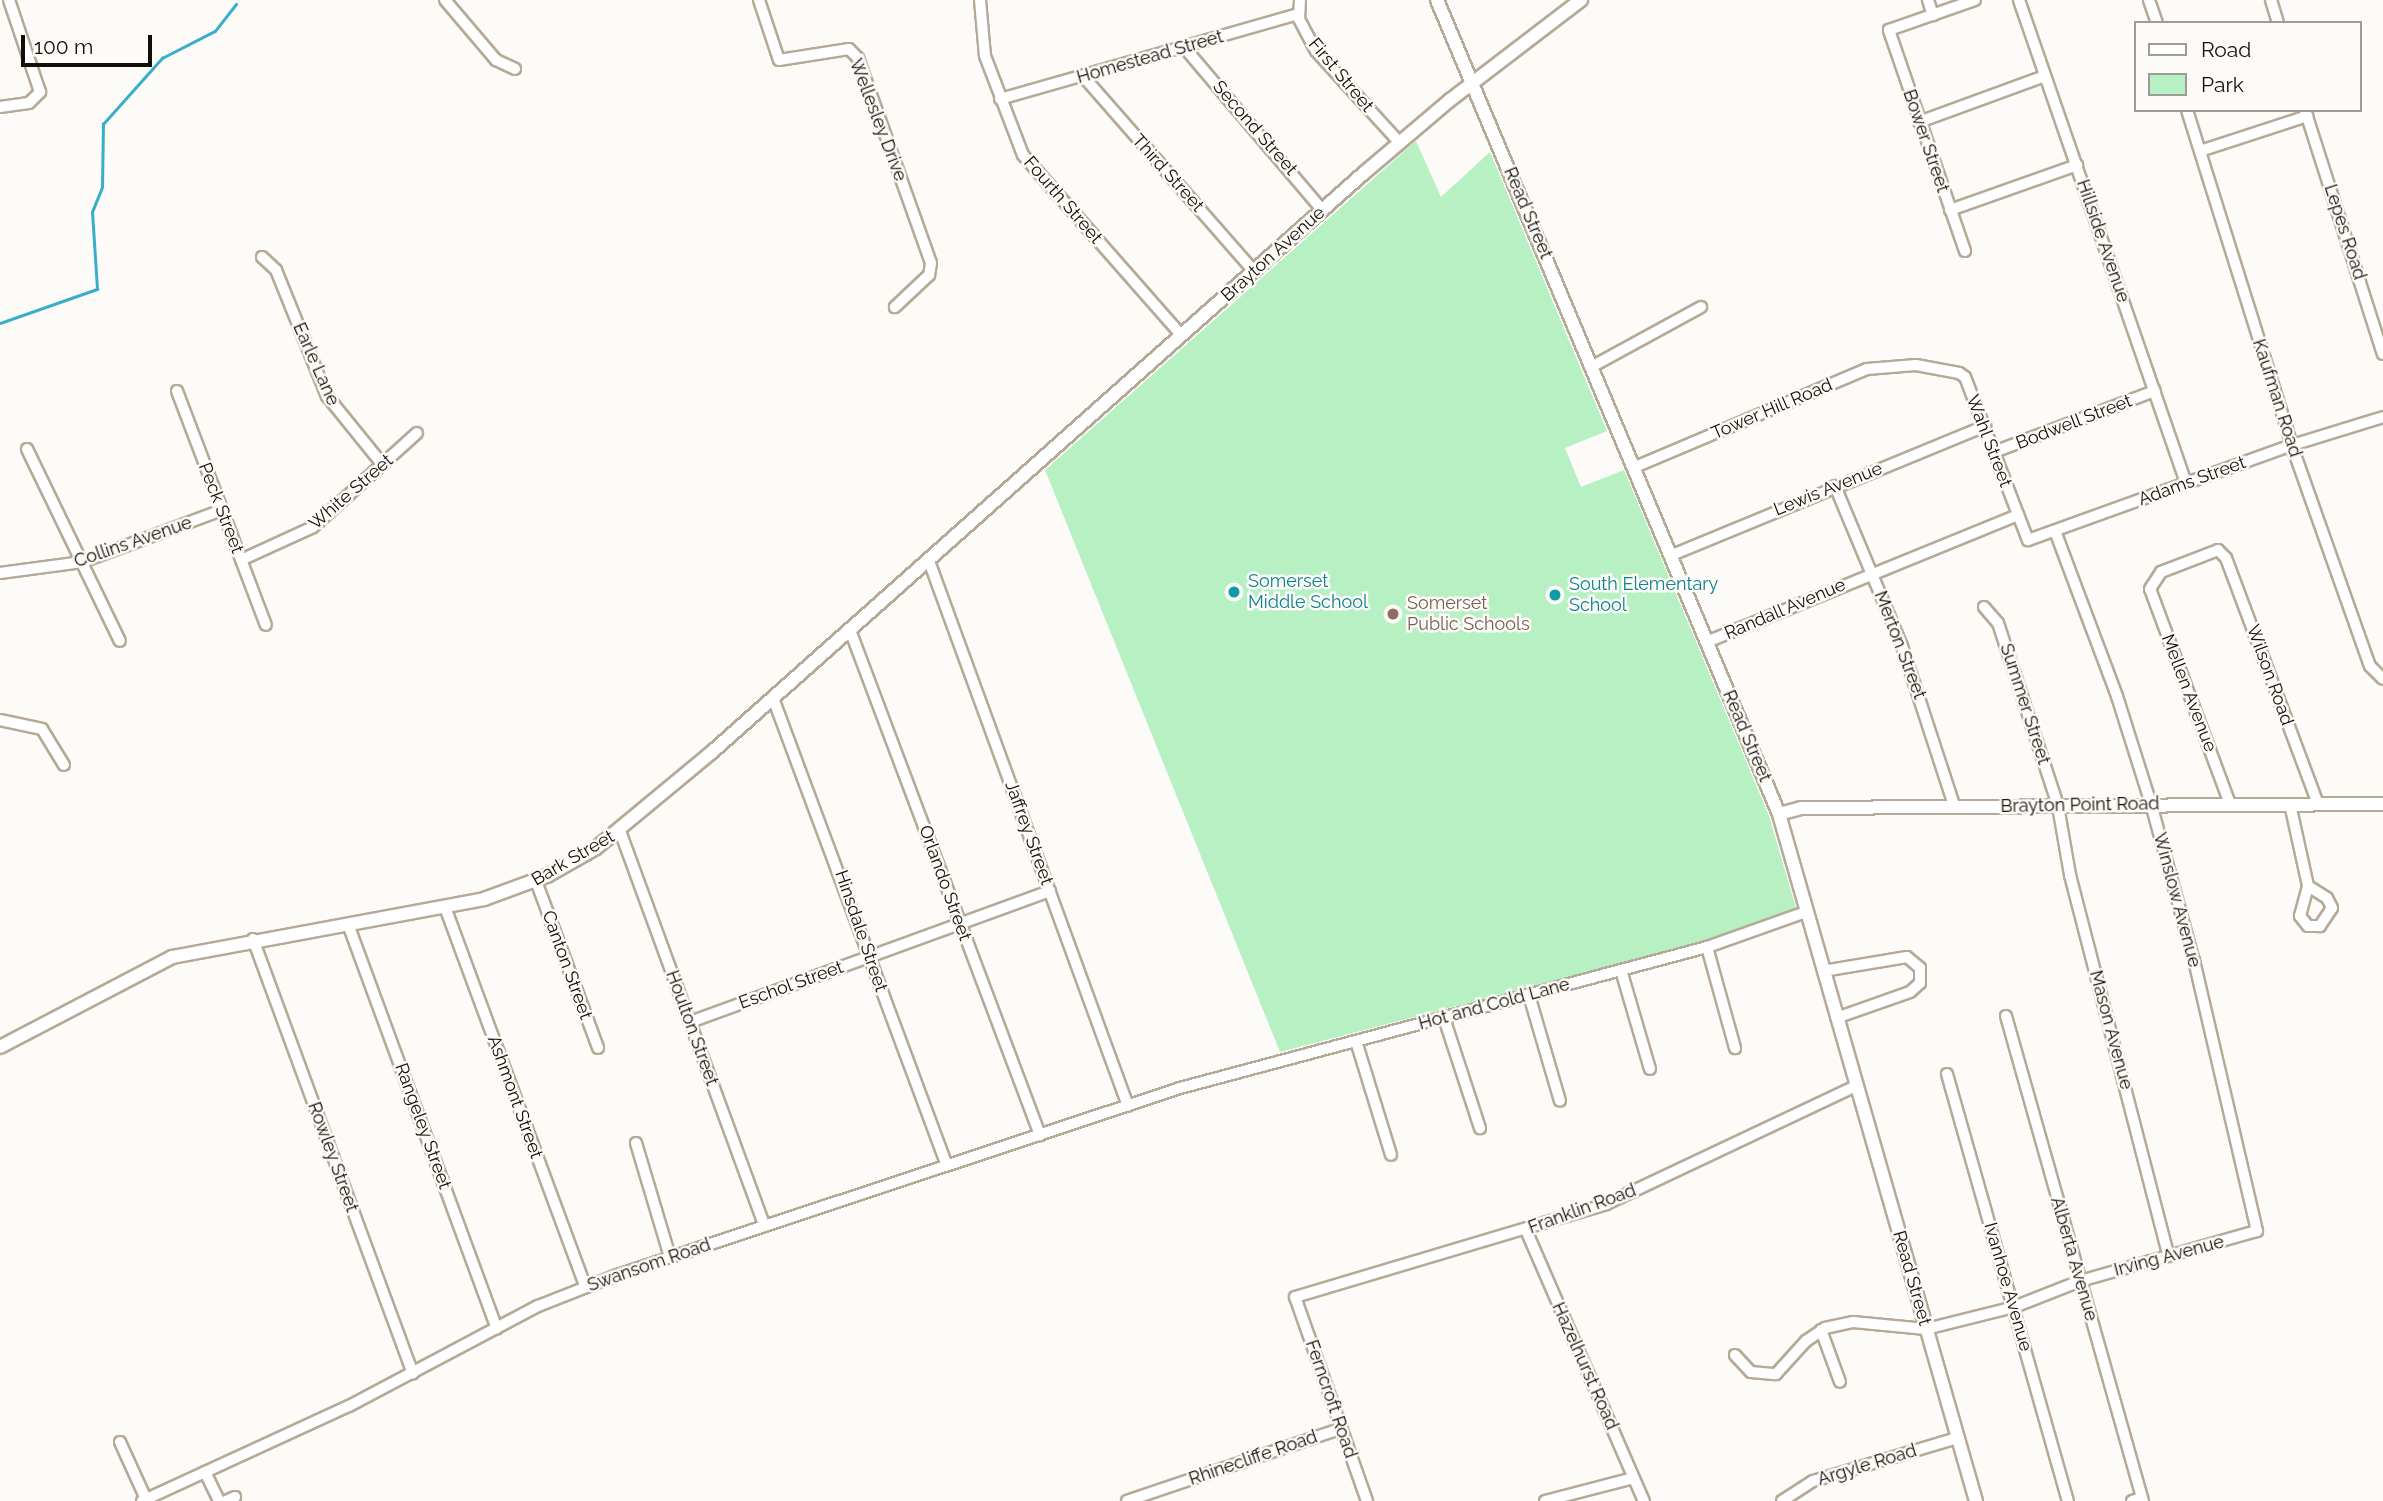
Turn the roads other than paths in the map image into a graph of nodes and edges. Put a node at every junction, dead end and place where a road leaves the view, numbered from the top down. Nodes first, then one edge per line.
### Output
1 (9, 0) edge
2 (445, 0) edge
3 (759, 0) edge
4 (980, 0) edge
5 (1300, 0) edge
6 (1437, 0) edge
7 (1581, 0) edge
8 (1928, 0) edge
9 (1975, 0) edge
10 (2019, 0) edge
11 (2149, 0) edge
12 (2270, 0) edge
13 (1299, 14) junction
14 (1933, 15) junction
15 (2156, 21) edge
16 (2277, 21) edge
17 (1184, 47) junction
18 (515, 69) dead end
19 (1083, 76) junction
20 (2045, 76) junction
21 (1472, 82) junction
22 (1000, 99) junction
23 (0, 107) edge
24 (2188, 112) edge
25 (2306, 113) edge
26 (1919, 122) junction
27 (1400, 143) junction
28 (2200, 151) junction
29 (2077, 165) junction
30 (1950, 210) junction
31 (1323, 211) junction
32 (1965, 251) dead end
33 (262, 257) dead end
34 (1254, 271) junction
35 (895, 307) dead end
36 (1701, 307) dead end
37 (1181, 335) junction
38 (2383, 354) edge
39 (1913, 365) joint
40 (1593, 366) junction
41 (177, 391) dead end
42 (2155, 391) junction
43 (2383, 417) edge
44 (1985, 426) junction
45 (417, 433) dead end
46 (2292, 445) junction
47 (27, 449) dead end
48 (1994, 452) junction
49 (382, 464) junction
50 (1635, 467) junction
51 (2186, 483) junction
52 (1836, 486) junction
53 (222, 510) junction
54 (2018, 515) junction
55 (976, 520) joint
56 (2056, 531) junction
57 (1672, 555) junction
58 (241, 560) junction
59 (929, 561) junction
60 (82, 562) junction
61 (0, 573) edge
62 (1872, 573) junction
63 (2151, 582) joint
64 (1984, 607) dead end
65 (266, 625) dead end
66 (850, 630) junction
67 (120, 641) dead end
68 (1709, 641) junction
69 (2383, 679) edge
70 (773, 698) junction
71 (0, 720) edge
72 (64, 765) dead end
73 (2151, 804) junction
74 (2230, 804) junction
75 (2290, 804) junction
76 (2318, 804) junction
77 (2383, 804) edge
78 (2058, 806) junction
79 (1955, 808) junction
80 (1779, 814) junction
81 (620, 831) junction
82 (536, 881) junction
83 (2308, 886) dead end
84 (1049, 891) junction
85 (445, 907) junction
86 (1806, 912) junction
87 (348, 924) junction
88 (960, 924) junction
89 (253, 939) junction
90 (1707, 947) junction
91 (869, 956) junction
92 (1621, 970) junction
93 (1823, 971) junction
94 (1529, 995) junction
95 (2006, 1016) dead end
96 (1444, 1018) junction
97 (1836, 1018) junction
98 (690, 1022) junction
99 (1356, 1041) junction
100 (0, 1047) edge
101 (597, 1048) dead end
102 (1735, 1048) dead end
103 (1650, 1069) dead end
104 (1947, 1074) dead end
105 (1856, 1086) junction
106 (1180, 1088) joint
107 (1560, 1101) dead end
108 (1128, 1106) junction
109 (1480, 1128) dead end
110 (1040, 1135) junction
111 (636, 1143) dead end
112 (1391, 1155) dead end
113 (947, 1165) junction
114 (764, 1225) junction
115 (1526, 1230) junction
116 (2252, 1234) joint
117 (2168, 1254) junction
118 (670, 1257) junction
119 (2080, 1282) junction
120 (585, 1286) junction
121 (1295, 1297) joint
122 (2014, 1307) junction
123 (497, 1328) junction
124 (1926, 1329) junction
125 (1821, 1330) junction
126 (1735, 1355) dead end
127 (413, 1374) junction
128 (1840, 1382) dead end
129 (1340, 1429) junction
130 (1957, 1438) junction
131 (120, 1443) dead end
132 (205, 1472) junction
133 (1633, 1478) junction
134 (144, 1500) edge
135 (2139, 1500) edge
136 (219, 1501) edge
137 (1127, 1501) edge
138 (1367, 1501) edge
139 (1545, 1501) edge
140 (1644, 1501) edge
141 (1782, 1501) edge
142 (1976, 1501) edge
143 (2068, 1501) edge

1 - 23 street
2 - 18 street
3 - 35 street, Wellesley Drive
4 - 22 street, Fourth Street
5 - 13 street, First Street
6 - 21 main road, Read Street
7 - 21 main road, Brayton Avenue
8 - 14 street
9 - 14 street
10 - 20 street, Hillside Avenue
11 - 15 street
12 - 16 street
13 - 17 street, Homestead Street
13 - 27 street, First Street
14 - 26 street, Bower Street
17 - 19 street, Homestead Street
17 - 31 street, Second Street
19 - 22 street, Homestead Street
19 - 34 street, Third Street
20 - 26 street
20 - 29 street, Hillside Avenue
21 - 27 main road, Brayton Avenue
21 - 40 main road, Read Street
22 - 37 street, Fourth Street
24 - 28 street, Kaufman Road
25 - 28 street
25 - 38 street, Lepes Road
26 - 30 street, Bower Street
27 - 31 main road, Brayton Avenue
28 - 46 street, Kaufman Road
29 - 30 street
29 - 42 street, Hillside Avenue
30 - 32 street, Bower Street
31 - 34 main road, Brayton Avenue
33 - 49 street, Earle Lane
34 - 37 main road, Brayton Avenue
36 - 40 street
37 - 55 main road, Brayton Avenue
39 - 44 street, Wahl Street
39 - 50 street, Tower Hill Road
40 - 50 main road, Read Street
41 - 53 street, Peck Street
42 - 48 street, Bodwell Street
42 - 51 street, Hillside Avenue
43 - 46 street, Adams Street
44 - 48 street, Wahl Street
44 - 52 street, Lewis Avenue
45 - 49 street, White Street
46 - 51 street, Adams Street
46 - 69 street, Kaufman Road
47 - 60 street
48 - 54 street, Wahl Street
49 - 58 street, White Street
50 - 57 main road, Read Street
51 - 56 street, Adams Street
52 - 57 street, Lewis Avenue
52 - 62 street, Merton Street
53 - 58 street, Peck Street
53 - 60 street, Collins Avenue
54 - 56 street, Adams Street
54 - 62 street, Randall Avenue
55 - 59 main road, Bark Street
56 - 73 street, Winslow Avenue
57 - 68 main road, Read Street
58 - 65 street, Peck Street
59 - 66 main road, Bark Street
59 - 84 street, Jaffrey Street
60 - 61 street, Collins Avenue
60 - 67 street
62 - 68 street, Randall Avenue
62 - 79 street, Merton Street
63 - 74 street, Mellen Avenue
63 - 76 street, Wilson Road
64 - 78 street, Summer Street
66 - 70 main road, Bark Street
66 - 88 street, Orlando Street
68 - 80 main road, Read Street
70 - 81 main road, Bark Street
70 - 91 street, Hinsdale Street
71 - 72 street
73 - 74 main road, Brayton Point Road
73 - 78 main road, Brayton Point Road
73 - 116 street, Winslow Avenue
74 - 75 main road, Brayton Point Road
75 - 76 main road, Brayton Point Road
75 - 83 street
76 - 77 main road, Brayton Point Road
78 - 79 main road, Brayton Point Road
78 - 117 street, Mason Avenue
79 - 80 main road, Brayton Point Road
80 - 86 main road, Read Street
81 - 82 main road, Bark Street
81 - 98 street, Houlton Street
82 - 85 main road, Bark Street
82 - 101 street, Canton Street
84 - 88 street, Eschol Street
84 - 108 street, Jaffrey Street
85 - 87 main road, Bark Street
85 - 120 street, Ashmont Street
86 - 90 street, Hot and Cold Lane
86 - 93 main road, Read Street
87 - 89 main road, Bark Street
87 - 123 street, Rangeley Street
88 - 91 street, Eschol Street
88 - 110 street, Orlando Street
89 - 100 main road, Bark Street
89 - 127 street, Rowley Street
90 - 92 street, Hot and Cold Lane
90 - 102 street
91 - 98 street, Eschol Street
91 - 113 street, Hinsdale Street
92 - 94 street, Hot and Cold Lane
92 - 103 street
93 - 97 main road, Read Street
93 - 97 street
94 - 96 street, Hot and Cold Lane
94 - 107 street
95 - 119 street, Alberta Avenue
96 - 99 street, Hot and Cold Lane
96 - 109 street
97 - 105 main road, Read Street
98 - 114 street, Houlton Street
99 - 106 street, Hot and Cold Lane
99 - 112 street
104 - 122 street, Ivanhoe Avenue
105 - 115 street, Franklin Road
105 - 124 main road, Read Street
106 - 108 street, Swansom Road
108 - 110 street, Swansom Road
110 - 113 street, Swansom Road
111 - 118 street
113 - 114 street, Swansom Road
114 - 118 street, Swansom Road
115 - 121 street, Franklin Road
115 - 133 street, Hazelhurst Road
116 - 117 street, Irving Avenue
117 - 119 street, Irving Avenue
118 - 120 street, Swansom Road
119 - 122 street, Irving Avenue
119 - 135 street, Alberta Avenue
120 - 123 street, Swansom Road
121 - 129 street, Ferncroft Road
122 - 124 street, Irving Avenue
122 - 143 street, Ivanhoe Avenue
123 - 127 street, Swansom Road
124 - 125 street, Irving Avenue
124 - 130 main road, Read Street
125 - 126 street
125 - 128 street
127 - 132 street, Swansom Road
129 - 137 street, Rhinecliffe Road
129 - 138 street, Ferncroft Road
130 - 141 street, Argyle Road
130 - 142 main road, Read Street
131 - 134 street
132 - 134 street, Swansom Road
132 - 136 street
133 - 139 street
133 - 140 street, Hazelhurst Road

